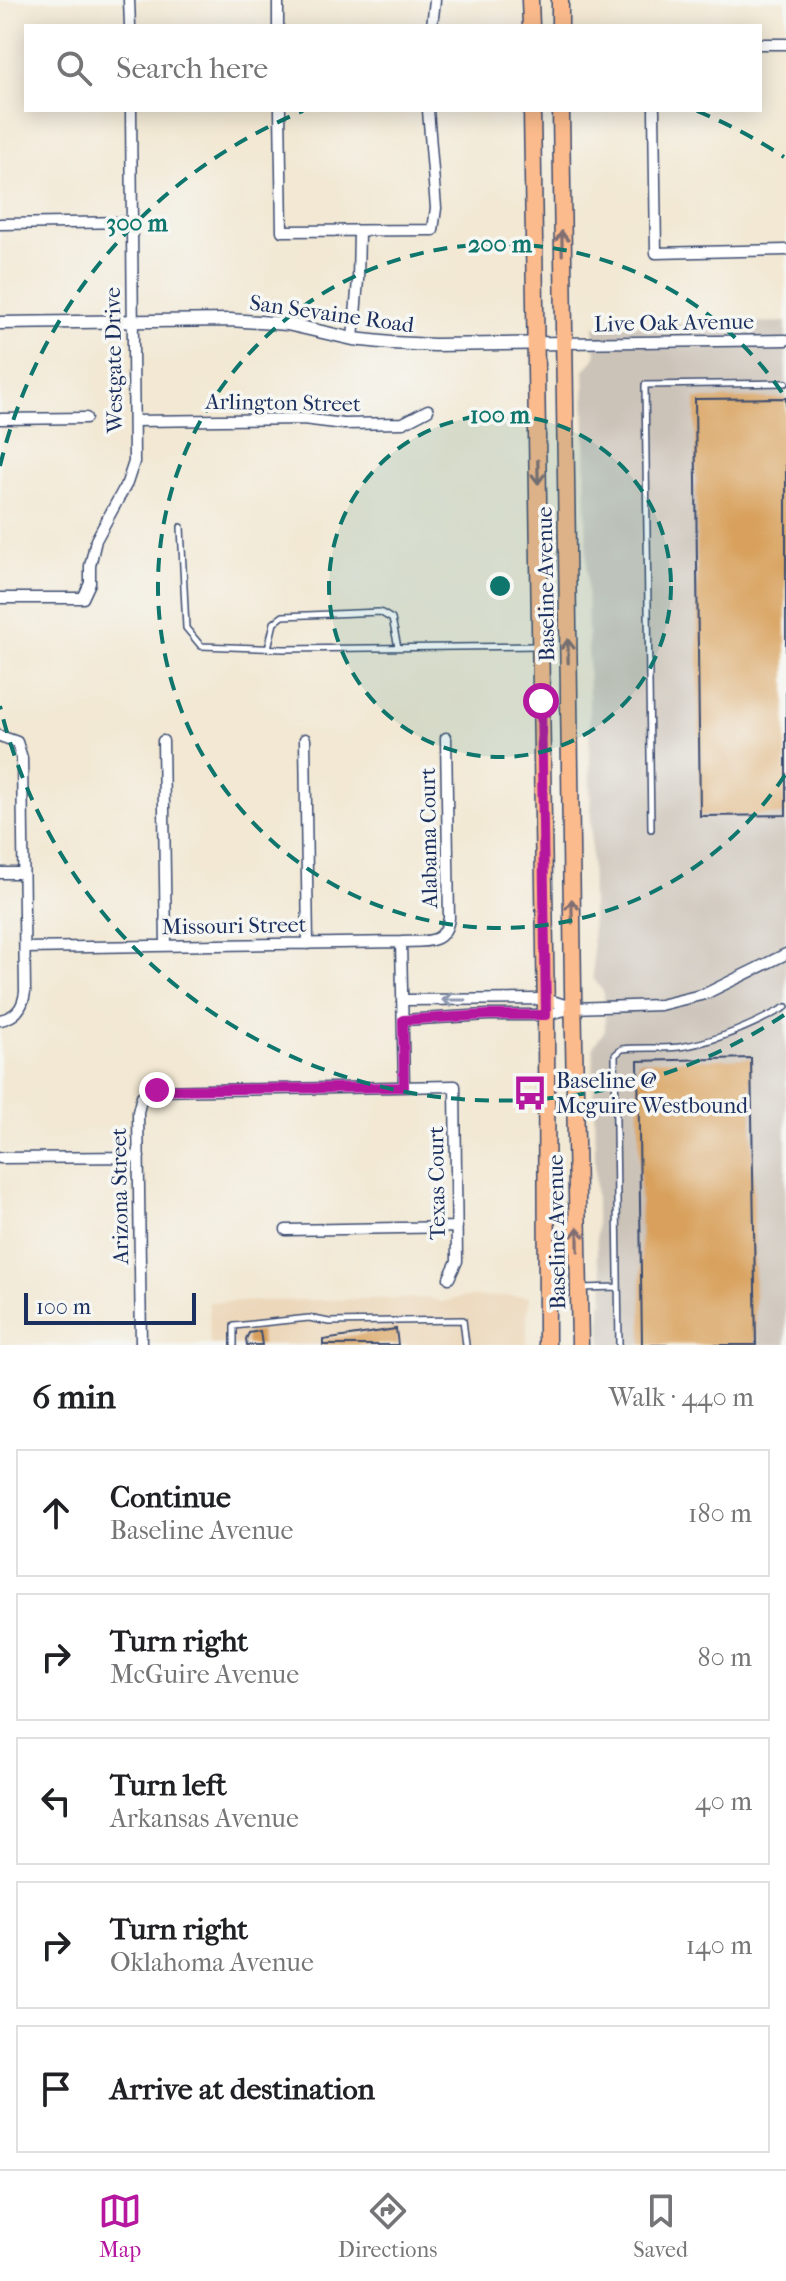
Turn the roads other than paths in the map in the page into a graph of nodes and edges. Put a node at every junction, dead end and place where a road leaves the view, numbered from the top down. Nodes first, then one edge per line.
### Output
1 (129, 0) edge
2 (278, 0) edge
3 (435, 0) edge
4 (530, 0) edge
5 (560, 0) edge
6 (130, 24) edge
7 (278, 24) edge
8 (432, 24) edge
9 (531, 24) edge
10 (560, 24) edge
11 (762, 44) edge
12 (786, 44) edge
13 (131, 112) edge
14 (280, 112) edge
15 (428, 112) edge
16 (532, 112) edge
17 (561, 112) edge
18 (654, 112) edge
19 (132, 222) junction
20 (0, 224) edge
21 (359, 232) junction
22 (786, 250) edge
23 (132, 320) junction
24 (0, 323) edge
25 (353, 339) junction
26 (786, 340) edge
27 (536, 343) junction
28 (563, 343) junction
29 (786, 383) edge
30 (428, 410) dead end
31 (86, 418) dead end
32 (0, 419) edge
33 (134, 421) junction
34 (181, 527) dead end
35 (0, 598) edge
36 (540, 646) junction
37 (398, 647) junction
38 (268, 648) junction
39 (0, 736) edge
40 (446, 738) dead end
41 (305, 739) dead end
42 (163, 741) dead end
43 (651, 829) dead end
44 (0, 873) edge
45 (23, 873) junction
46 (443, 936) joint
47 (401, 942) junction
48 (308, 944) junction
49 (166, 946) junction
50 (25, 948) junction
51 (786, 954) edge
52 (402, 1000) junction
53 (546, 1007) junction
54 (786, 1007) edge
55 (573, 1008) junction
56 (0, 1020) edge
57 (403, 1020) junction
58 (404, 1087) junction
59 (139, 1157) junction
60 (0, 1158) edge
61 (457, 1227) junction
62 (286, 1230) dead end
63 (449, 1278) dead end
64 (618, 1287) junction
65 (579, 1288) junction
66 (141, 1345) edge
67 (234, 1345) edge
68 (466, 1345) edge
69 (547, 1345) edge
70 (580, 1345) edge
71 (619, 1345) edge

1 - 6 street
2 - 7 street
3 - 8 street
4 - 9 main road
5 - 10 main road
11 - 12 street
13 - 19 street, Westgate Drive
14 - 21 street
15 - 21 street
16 - 27 main road, Baseline Avenue
28 -> 17 main road, Baseline Avenue
18 - 22 street
19 - 20 street
19 - 23 street, Westgate Drive
21 - 25 street
23 - 24 street, San Sevaine Road
23 - 25 street, San Sevaine Road
23 - 33 street, Westgate Drive
25 - 27 street, San Sevaine Road
26 - 28 street, Live Oak Avenue
27 - 28 street, San Sevaine Road
27 -> 36 main road, Baseline Avenue
55 -> 28 main road, Baseline Avenue
29 - 43 lane
30 - 33 street, Arlington Street
31 - 32 street
33 - 35 street, Westgate Drive
34 - 38 lane
36 - 37 lane
36 - 53 main road, Baseline Avenue
37 - 38 lane
37 - 38 lane
39 - 45 street
40 - 46 street, Alabama Court
41 - 48 street
42 - 49 street
44 - 45 street
45 - 50 street
46 - 47 street, Missouri Street
47 - 48 street, Missouri Street
47 - 52 street
48 - 49 street, Missouri Street
49 - 50 street, Missouri Street
50 - 56 street
51 - 55 street
53 -> 52 street
52 - 57 street
53 - 55 street
53 - 57 street
53 - 69 main road, Baseline Avenue
54 - 64 lane
65 -> 55 main road, Baseline Avenue
57 - 58 street
58 - 59 street, Arizona Street
58 - 61 street, Texas Court
59 - 60 street
59 - 66 street, Arizona Street
61 - 62 street
61 - 63 street, Texas Court
64 - 65 lane
64 - 71 lane
65 - 70 main road, Baseline Avenue
67 - 68 lane

